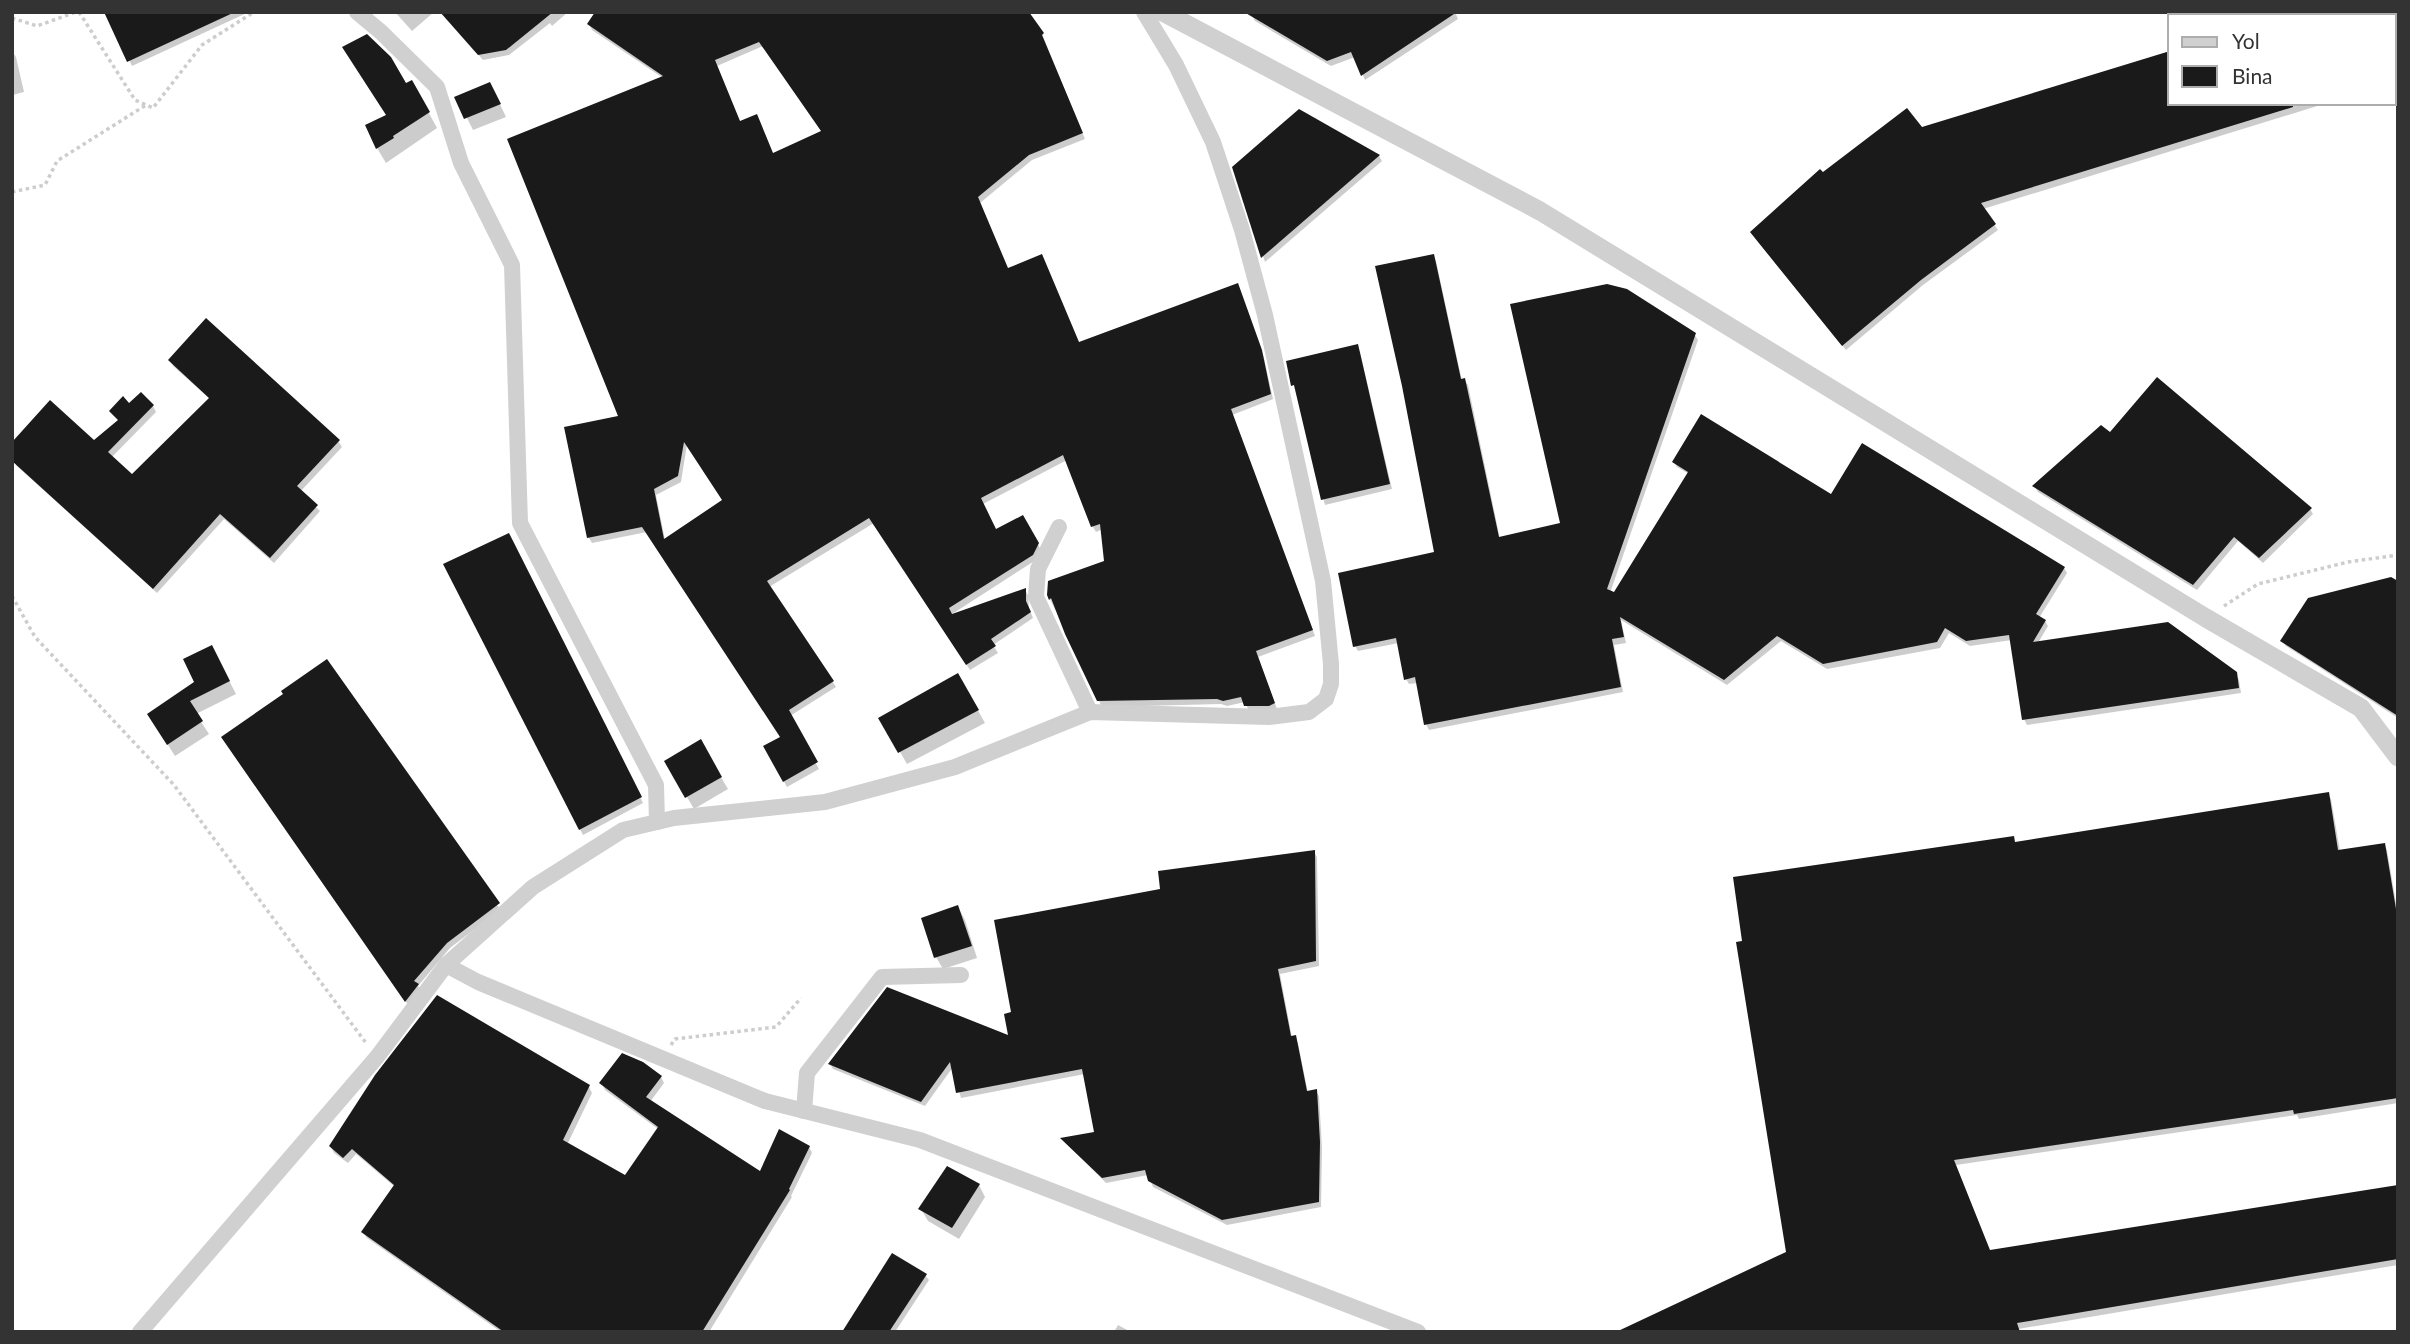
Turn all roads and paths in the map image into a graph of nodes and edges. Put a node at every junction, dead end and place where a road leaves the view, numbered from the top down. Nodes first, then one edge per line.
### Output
1 (78, 12) edge
2 (254, 12) edge
3 (357, 12) edge
4 (1144, 12) edge
5 (1163, 12) edge
6 (12, 14) edge
7 (146, 105) junction
8 (12, 192) edge
9 (1059, 527) dead end
10 (2398, 555) edge
11 (12, 596) edge
12 (2206, 618) junction
13 (1090, 712) junction
14 (2398, 757) edge
15 (657, 822) junction
16 (446, 965) junction
17 (961, 975) dead end
18 (801, 998) dead end
19 (377, 1057) junction
20 (662, 1058) junction
21 (804, 1111) junction
22 (140, 1332) edge
23 (1418, 1332) edge

1 - 6 path
1 - 7 path
2 - 7 path
3 - 15 street
4 - 13 street
5 - 12 street
7 - 8 path
9 - 13 street
10 - 12 path
11 - 19 path
12 - 14 street
13 - 15 street
15 - 16 street
16 - 19 street
16 - 20 street
17 - 21 street
18 - 20 path
19 - 22 street
20 - 21 street
21 - 23 street

